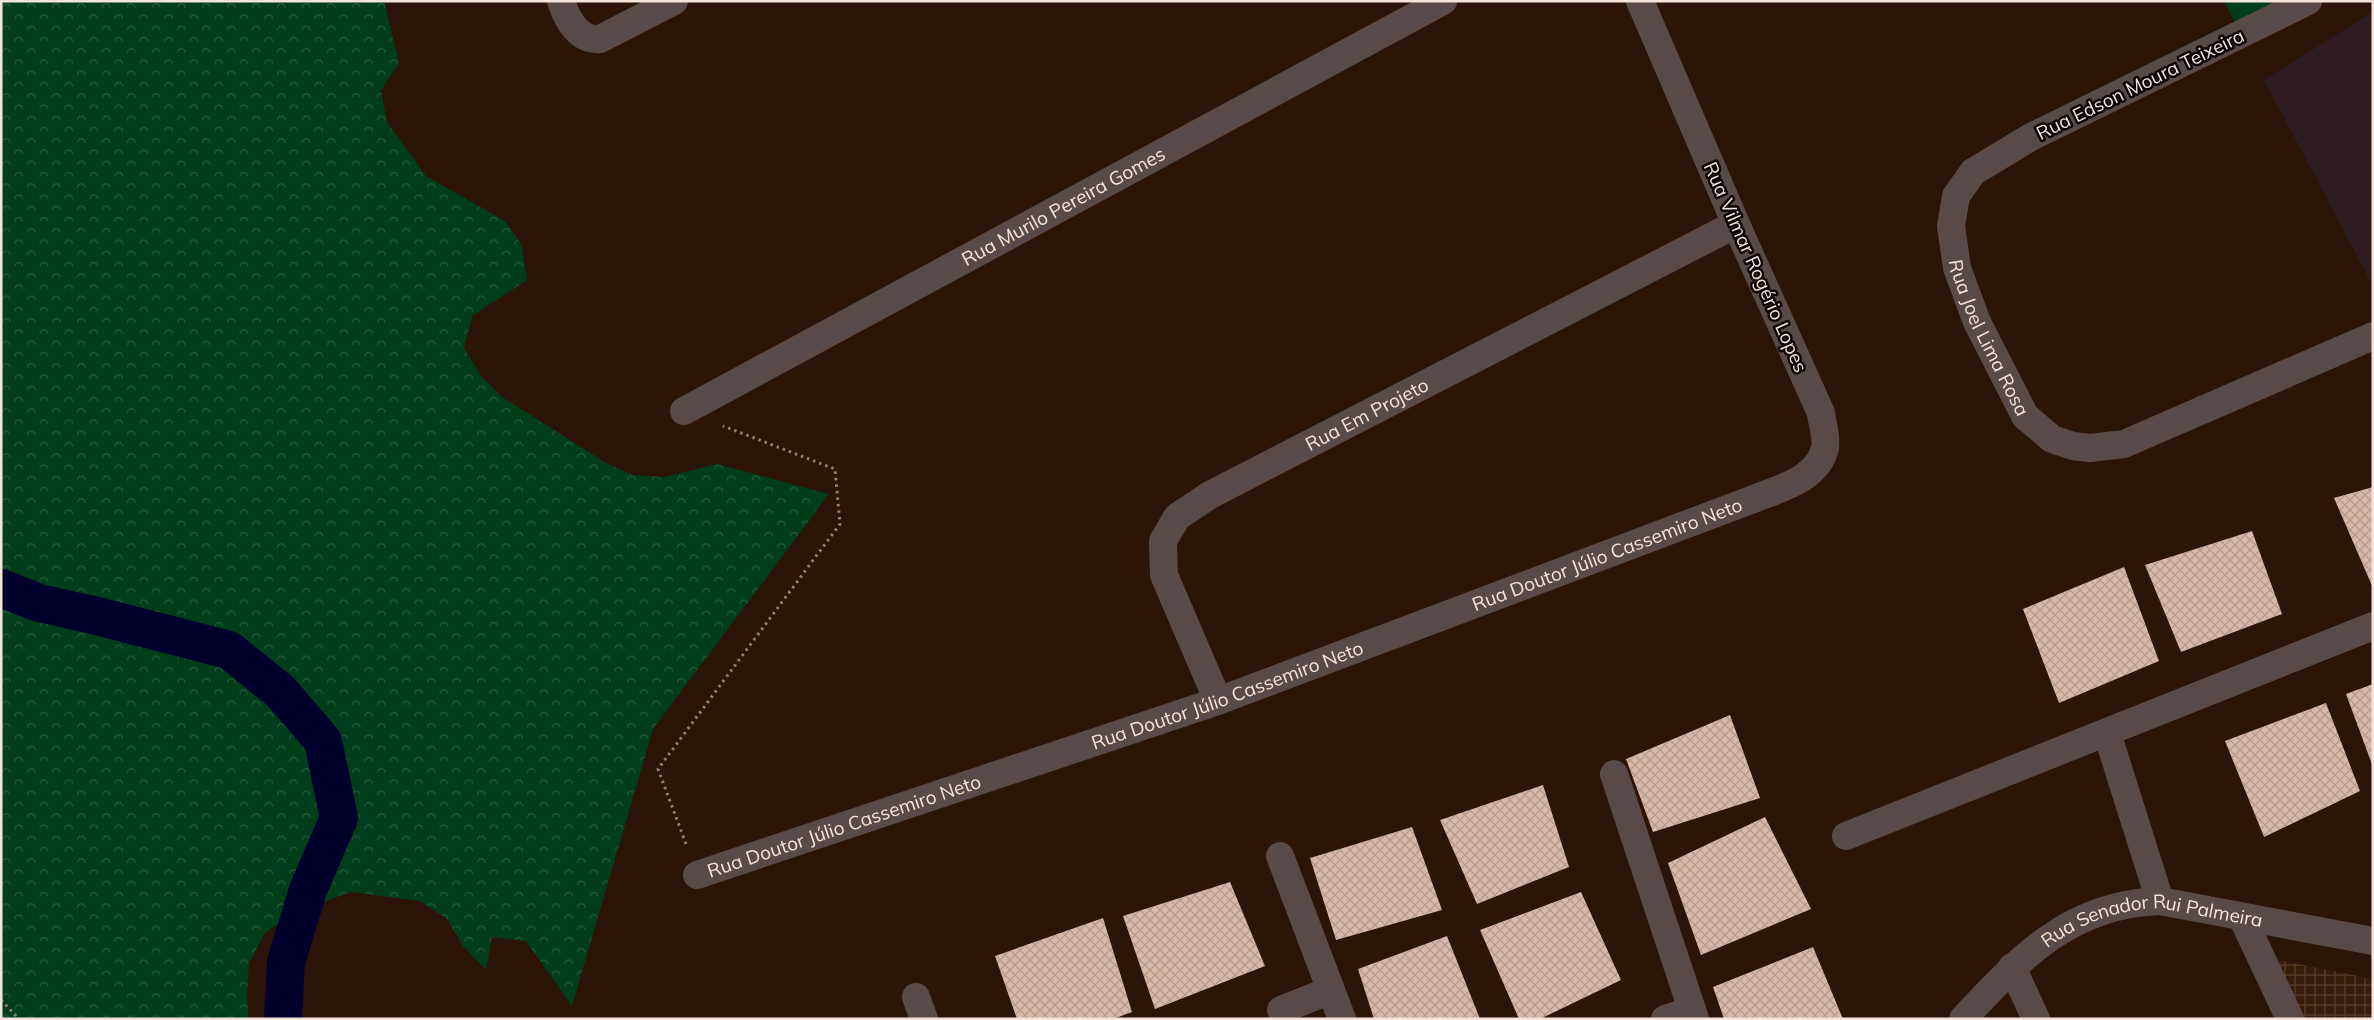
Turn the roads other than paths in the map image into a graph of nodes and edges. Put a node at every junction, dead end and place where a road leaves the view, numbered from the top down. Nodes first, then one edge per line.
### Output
1 (561, 1) edge
2 (674, 1) edge
3 (1443, 1) edge
4 (1640, 1) edge
5 (2308, 1) edge
6 (1973, 172) joint
7 (1736, 224) junction
8 (2373, 336) edge
9 (684, 411) road end
10 (1751, 500) joint
11 (2373, 626) edge
12 (1218, 701) junction
13 (2107, 733) junction
14 (1614, 774) dead end
15 (1846, 836) dead end
16 (1280, 856) dead end
17 (697, 875) road end
18 (2160, 901) junction
19 (2242, 917) junction
20 (2373, 941) edge
21 (2012, 967) junction
22 (1331, 990) junction
23 (1694, 1014) edge
24 (1275, 1016) edge
25 (1342, 1019) edge
26 (1665, 1019) edge
27 (1964, 1019) edge
28 (2036, 1019) edge
29 (2290, 1019) edge

1 - 2 street
3 - 9 street, Rua Murilo Pereira Gomes
4 - 7 street, Rua Vilmar Rogério Lopes
5 - 6 street, Rua Edson Moura Teixeira
6 - 8 street, Rua Joel Lima Rosa
7 - 10 street, Rua Vilmar Rogério Lopes
7 - 12 street, Rua Em Projeto
10 - 12 street, Rua Doutor Júlio Cassemiro Neto
11 - 13 street
12 - 17 street, Rua Doutor Júlio Cassemiro Neto
13 - 15 street
13 - 18 street
14 - 23 street
16 - 22 street
18 - 19 street, Rua Senador Rui Palmeira
18 - 21 street, Rua Senador Rui Palmeira
19 - 20 street, Rua Senador Rui Palmeira
19 - 29 street
21 - 27 street, Rua Senador Rui Palmeira
21 - 28 street
22 - 24 street
22 - 25 street
23 - 26 street

